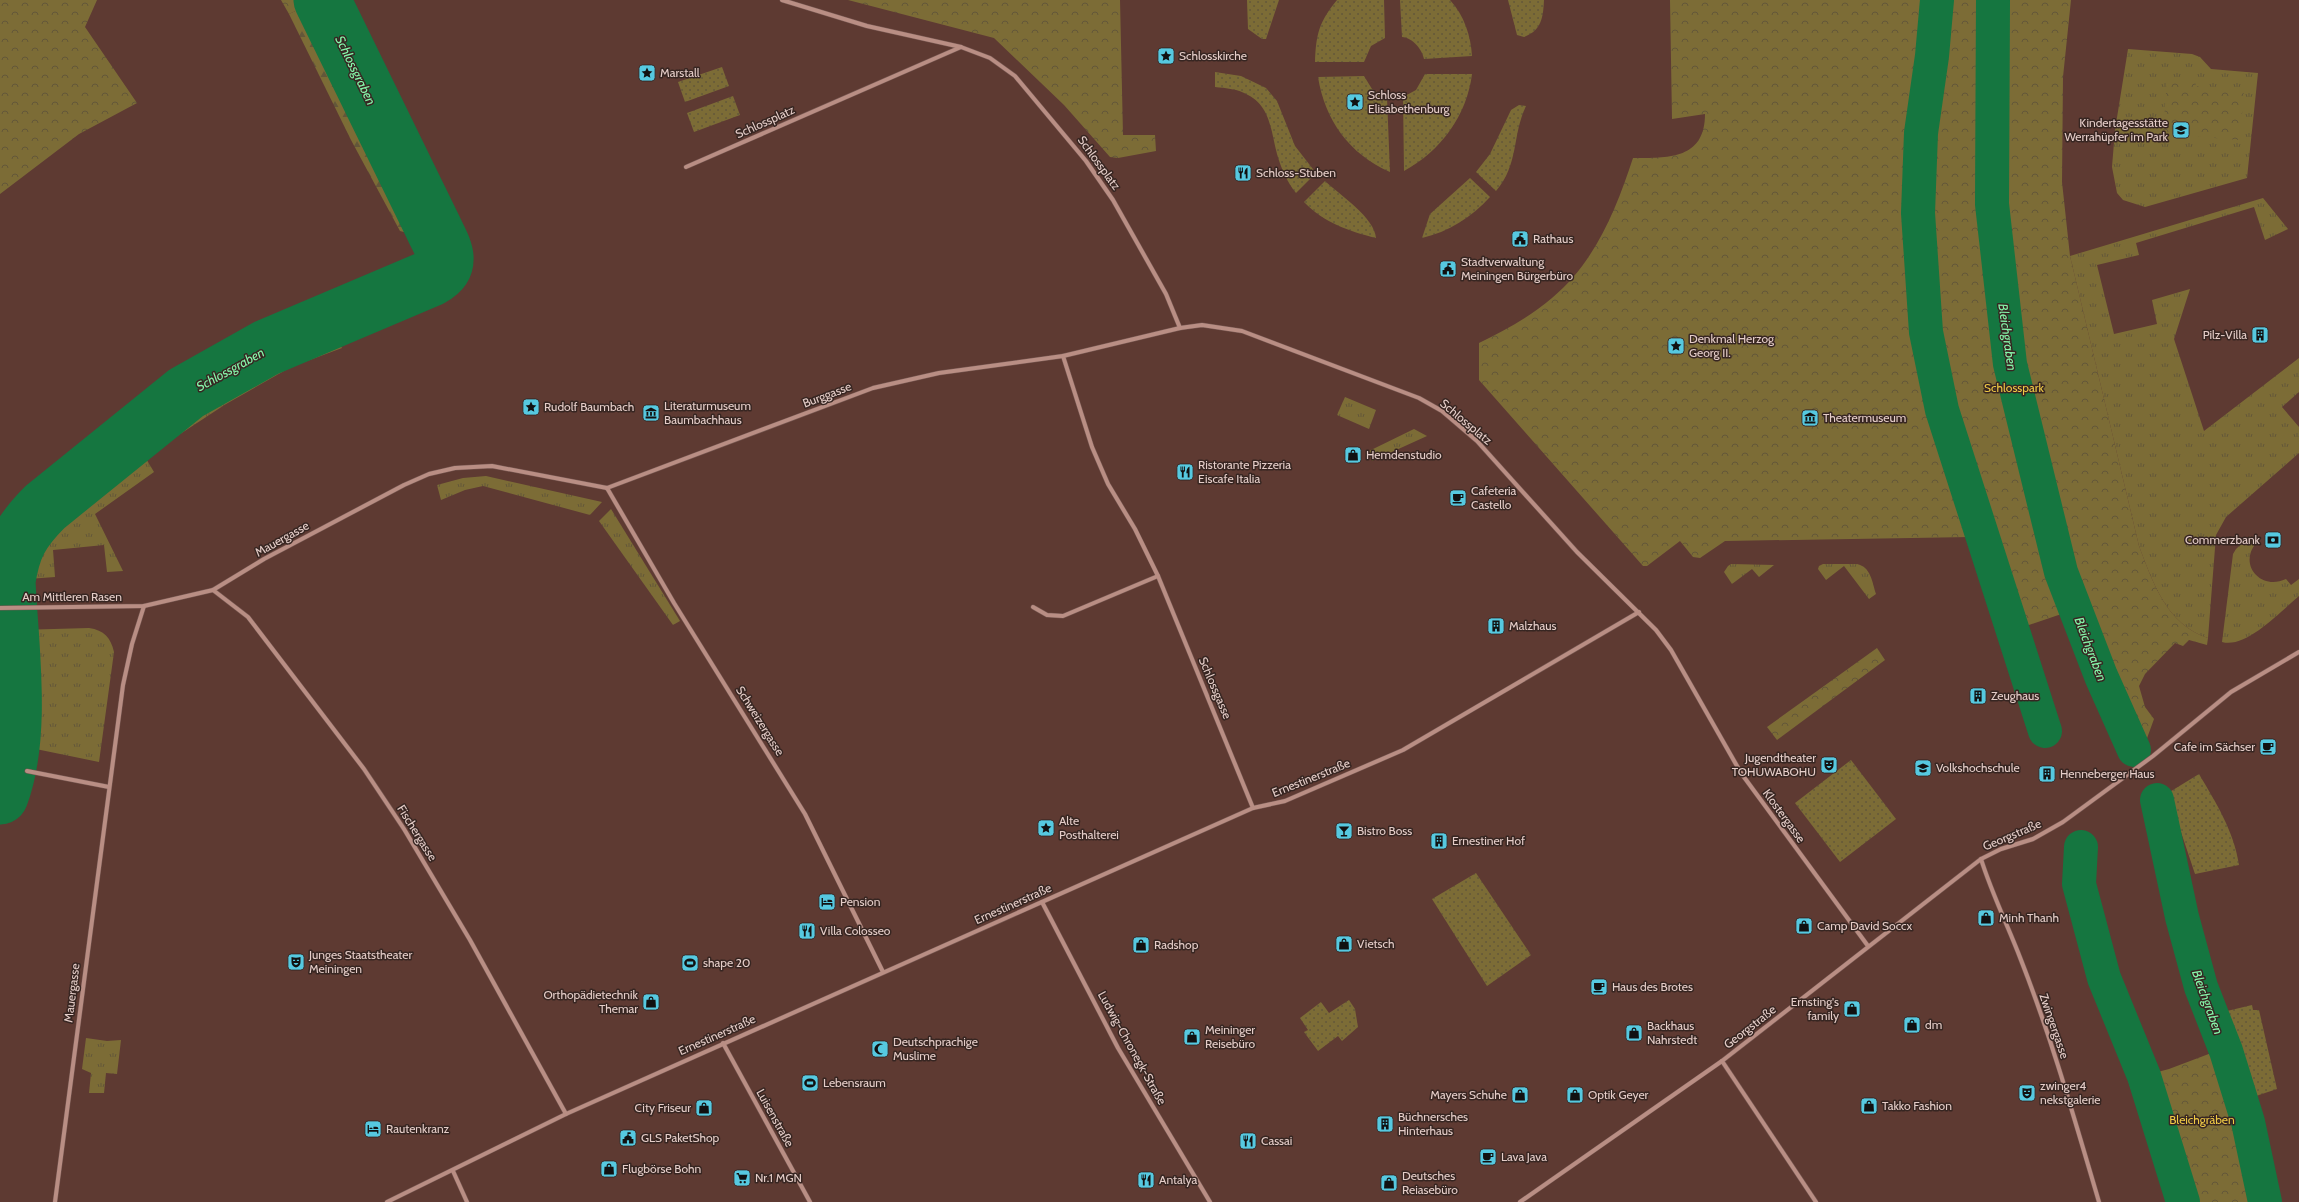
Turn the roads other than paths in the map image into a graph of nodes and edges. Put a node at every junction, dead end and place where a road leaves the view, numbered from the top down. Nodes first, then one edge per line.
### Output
1 (782, 0) edge
2 (961, 47) junction
3 (686, 166) dead end
4 (1180, 328) junction
5 (1063, 356) junction
6 (606, 488) junction
7 (1158, 576) junction
8 (213, 590) junction
9 (144, 606) junction
10 (1033, 607) dead end
11 (0, 608) edge
12 (1639, 612) junction
13 (2299, 652) edge
14 (27, 771) dead end
15 (109, 787) junction
16 (1253, 808) junction
17 (1981, 859) junction
18 (1042, 902) junction
19 (1868, 946) junction
20 (883, 972) junction
21 (723, 1043) junction
22 (1722, 1061) junction
23 (566, 1114) junction
24 (453, 1170) junction
25 (55, 1202) edge
26 (387, 1202) edge
27 (467, 1202) edge
28 (810, 1202) edge
29 (1210, 1202) edge
30 (1520, 1202) edge
31 (1816, 1202) edge
32 (2099, 1202) edge

1 - 2 street, Schlossplatz
2 - 3 street, Schlossplatz
2 - 4 street, Schlossplatz
4 - 5 street, Schlossplatz
4 - 12 street, Schlossplatz
5 - 6 street, Burggasse
5 - 7 street, Schlossgasse
6 - 8 street, Mauergasse
6 - 20 street, Schweizergasse
7 - 10 street
7 - 16 street, Schlossgasse
8 - 9 street, Mauergasse
8 - 23 street, Fischergasse
9 - 11 street, Am Mittleren Rasen
9 - 15 street, Mauergasse
12 - 16 street, Ernestinerstraße
12 - 19 street, Klostergasse
13 - 17 street, Georgstraße
14 - 15 street
15 - 25 street, Mauergasse
16 - 18 street, Ernestinerstraße
17 - 19 street, Georgstraße
17 - 32 street, Zwingergasse
18 - 20 street, Ernestinerstraße
18 - 29 street, Ludwig-Chronegk-Straße
19 - 22 street, Georgstraße
20 - 21 street, Ernestinerstraße
21 - 23 street, Ernestinerstraße
21 - 28 street, Luisenstraße
22 - 30 street, Georgstraße
22 - 31 street, Georgstraße
23 - 24 street, Ernestinerstraße
24 - 26 street, Ernestinerstraße
24 - 27 street

